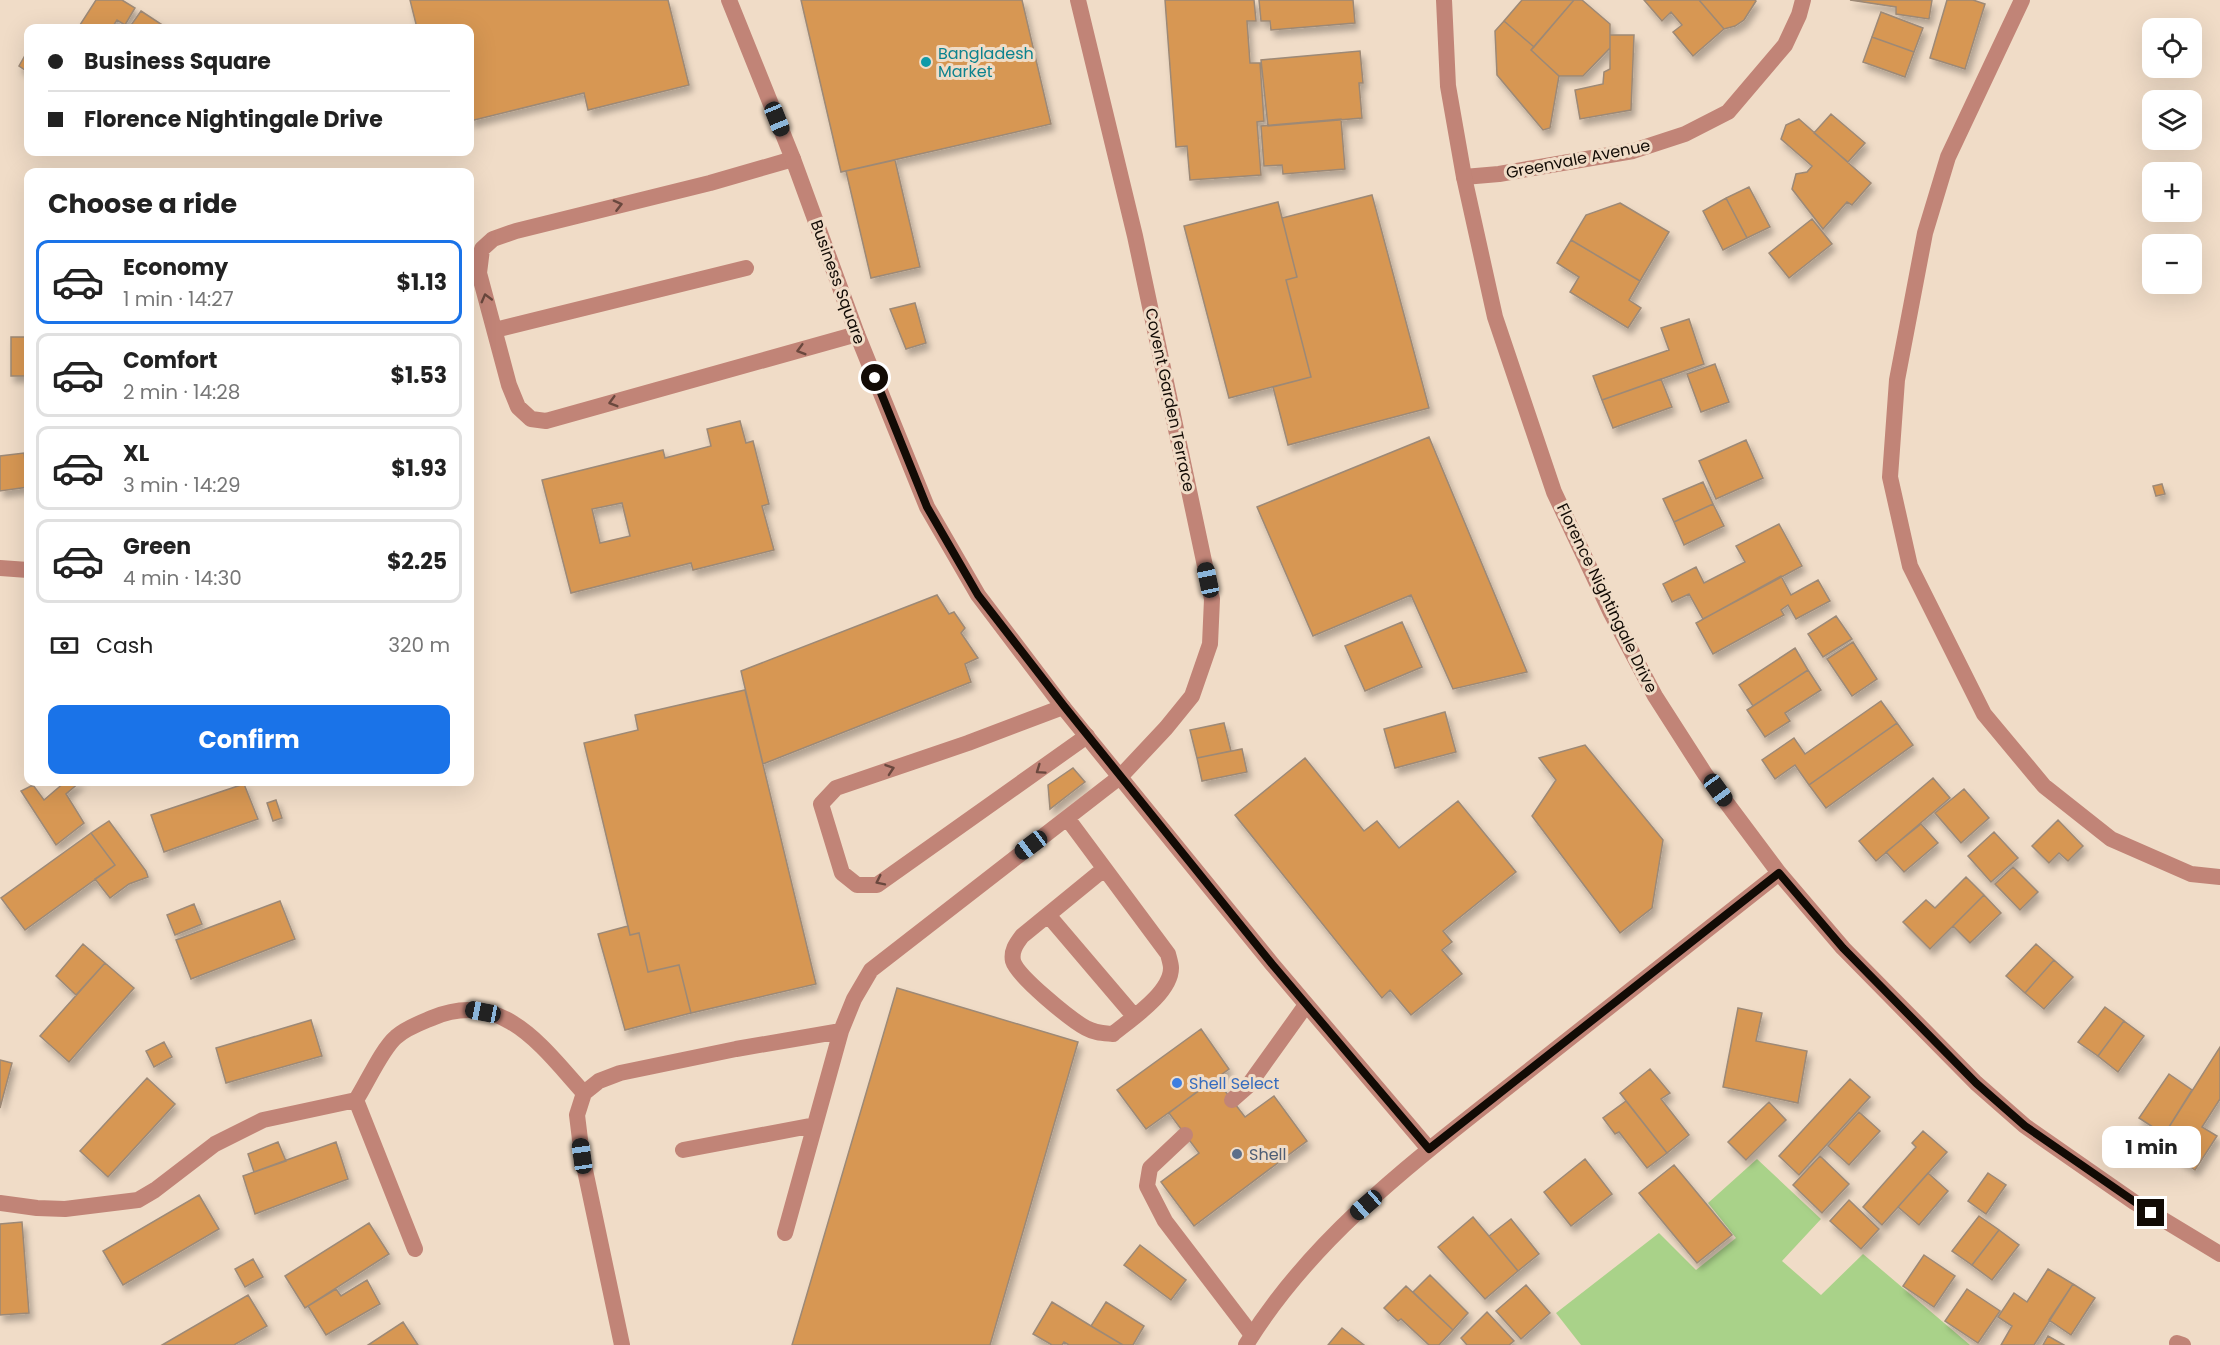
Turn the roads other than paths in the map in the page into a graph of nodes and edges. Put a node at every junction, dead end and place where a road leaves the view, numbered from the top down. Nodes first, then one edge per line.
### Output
1 (729, 0) edge
2 (1078, 0) edge
3 (1444, 0) edge
4 (1803, 0) edge
5 (2022, 0) edge
6 (793, 159) junction
7 (1464, 177) junction
8 (746, 268) dead end
9 (495, 330) junction
10 (857, 334) junction
11 (0, 568) edge
12 (24, 570) edge
13 (1064, 706) junction
14 (1087, 736) junction
15 (1121, 776) junction
16 (1066, 818) junction
17 (1104, 869) junction
18 (1779, 873) junction
19 (2220, 877) edge
20 (1048, 915) junction
21 (1306, 1005) junction
22 (1134, 1016) junction
23 (841, 1031) junction
24 (584, 1094) junction
25 (356, 1100) junction
26 (1232, 1100) dead end
27 (815, 1125) junction
28 (1185, 1135) dead end
29 (1429, 1149) junction
30 (683, 1150) dead end
31 (0, 1203) edge
32 (785, 1233) dead end
33 (415, 1249) dead end
34 (2220, 1254) edge
35 (1249, 1340) edge
36 (622, 1345) edge

1 - 6 street, Business Square
2 - 15 street, Covent Garden Terrace
3 - 7 street, Florence Nightingale Drive
4 - 7 street, Greenvale Avenue
5 - 19 street
9 -> 6 street
6 - 10 street, Business Square
7 - 18 street, Florence Nightingale Drive
8 - 9 street
10 -> 9 street
10 - 13 street, Business Square
11 - 12 street
13 - 14 street, Business Square
14 -> 13 street
14 - 15 street, Business Square
15 - 16 street, Covent Garden Terrace
15 - 21 street, Business Square
16 - 17 street
16 - 23 street, Covent Garden Terrace
17 - 20 street
17 - 22 street
18 - 29 street
18 - 34 street, Florence Nightingale Drive
20 - 22 street
20 - 22 street
21 - 26 street
21 - 29 street, Business Square
23 - 24 street
23 - 27 street, Covent Garden Terrace
24 - 25 street
24 - 36 street
25 - 31 street
25 - 33 street
27 - 30 street
27 - 32 street, Covent Garden Terrace
28 - 35 street
29 - 35 street

